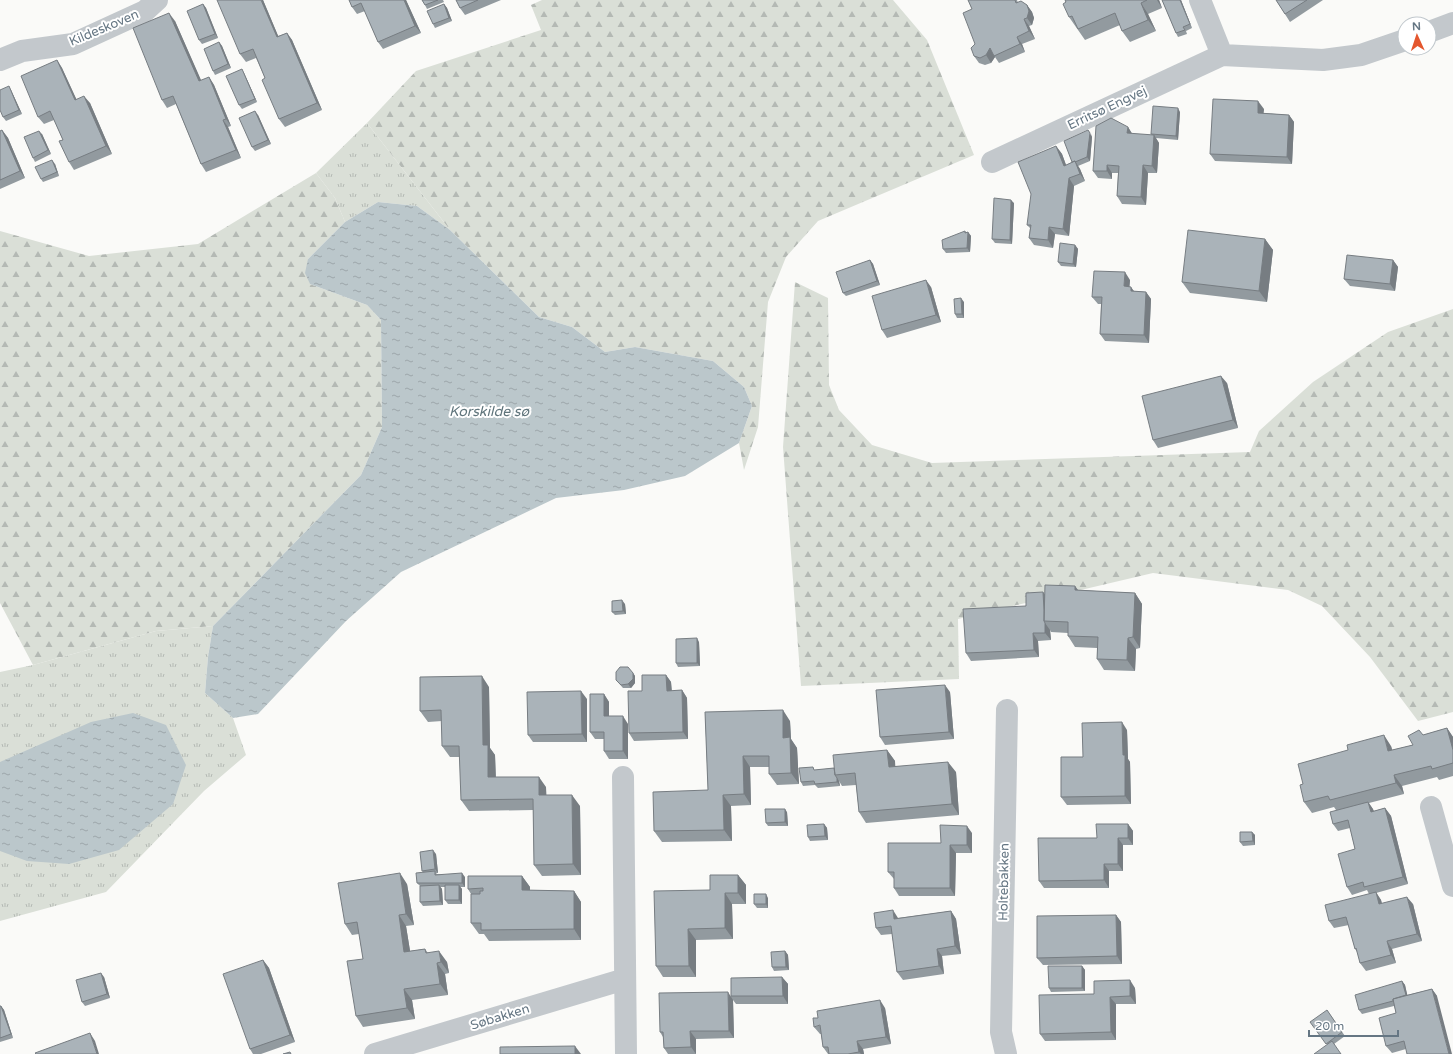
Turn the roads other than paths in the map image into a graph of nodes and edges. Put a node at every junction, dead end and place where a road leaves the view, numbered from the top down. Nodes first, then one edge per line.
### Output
1 (157, 0) edge
2 (1200, 0) edge
3 (1453, 23) edge
4 (1437, 29) edge
5 (1397, 43) edge
6 (1222, 55) junction
7 (0, 60) edge
8 (992, 162) dead end
9 (1007, 710) dead end
10 (623, 777) dead end
11 (1431, 807) dead end
12 (1453, 886) edge
13 (625, 979) junction
14 (375, 1054) edge
15 (626, 1054) edge
16 (1006, 1054) edge

1 - 7 street, Kildeskoven
2 - 6 street
3 - 4 street
5 - 6 street, Erritsø Engvej
6 - 8 street, Erritsø Engvej
9 - 16 street, Holtebakken
10 - 13 street
11 - 12 street
13 - 14 street, Søbakken
13 - 15 street

